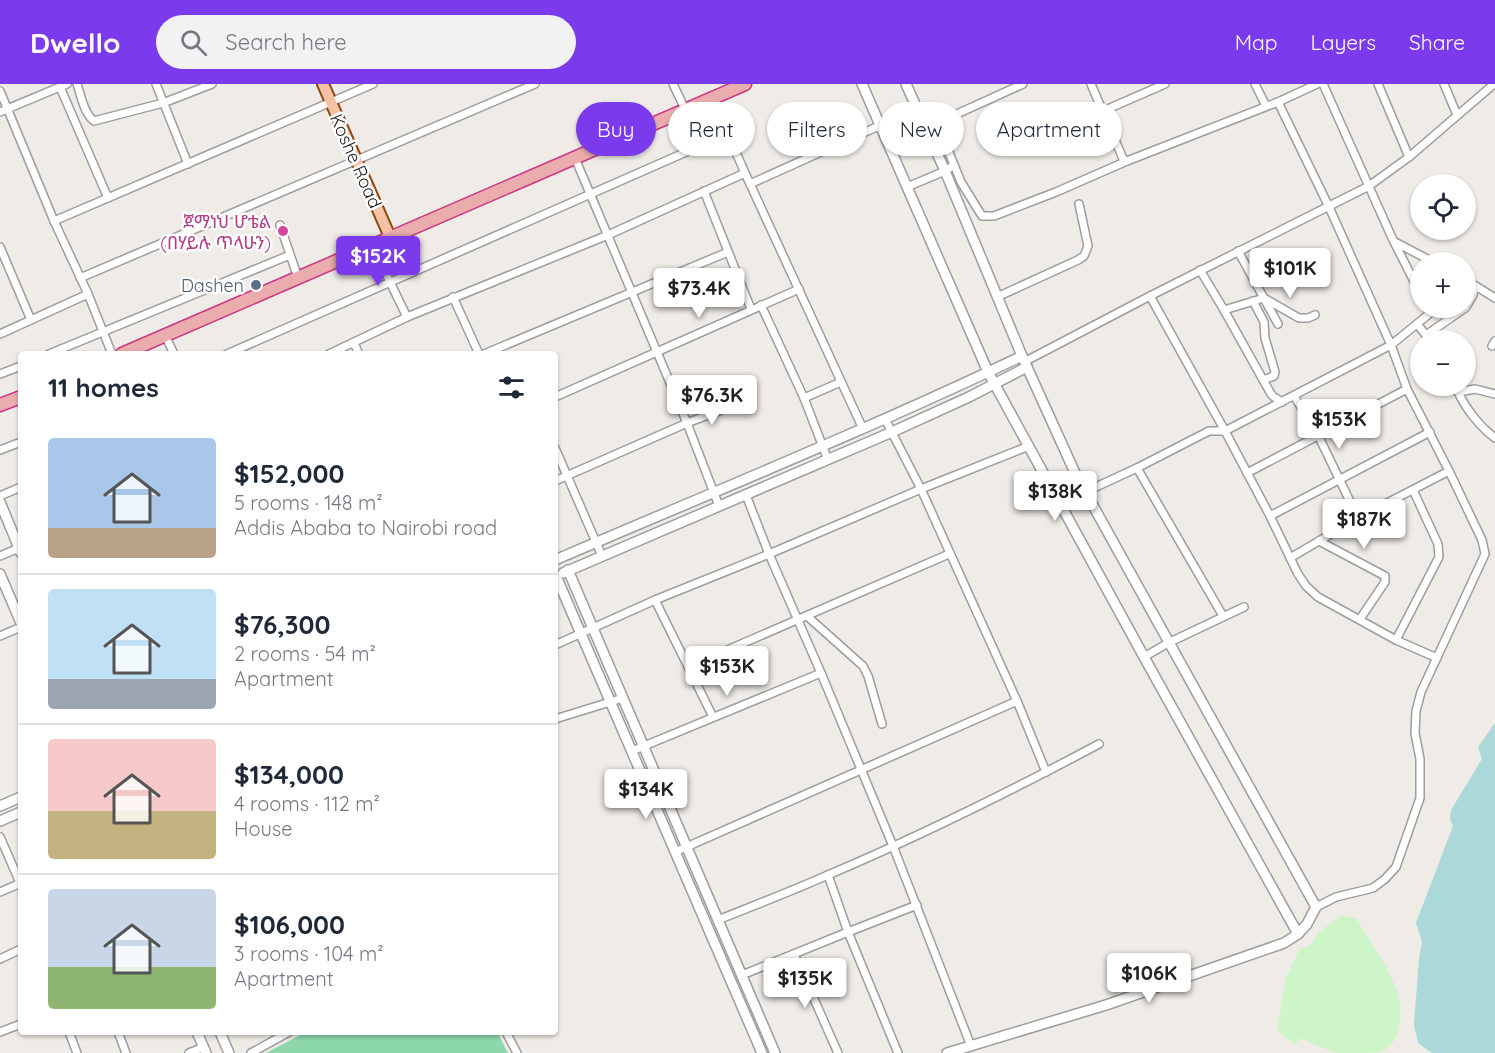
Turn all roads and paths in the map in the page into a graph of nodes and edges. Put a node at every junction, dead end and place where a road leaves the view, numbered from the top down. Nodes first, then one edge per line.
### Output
1 (77, 84) edge
2 (156, 84) edge
3 (212, 84) edge
4 (323, 84) edge
5 (373, 84) edge
6 (535, 84) edge
7 (673, 84) edge
8 (745, 84) edge
9 (862, 84) edge
10 (906, 84) edge
11 (1023, 84) edge
12 (1091, 84) edge
13 (1165, 84) edge
14 (1255, 84) edge
15 (1317, 84) edge
16 (1323, 84) edge
17 (1378, 84) edge
18 (1444, 84) edge
19 (1494, 84) edge
20 (64, 86) edge
21 (0, 91) edge
22 (712, 98) junction
23 (330, 102) junction
24 (681, 102) edge
25 (703, 102) edge
26 (714, 102) edge
27 (1099, 102) edge
28 (1278, 102) junction
29 (163, 103) junction
30 (1122, 103) edge
31 (1266, 106) junction
32 (8, 109) junction
33 (0, 112) edge
34 (1457, 115) junction
35 (668, 117) edge
36 (879, 121) edge
37 (879, 126) edge
38 (677, 156) edge
39 (737, 156) edge
40 (894, 156) edge
41 (1122, 156) edge
42 (1409, 157) junction
43 (575, 158) junction
44 (356, 161) junction
45 (1128, 161) junction
46 (188, 164) junction
47 (954, 165) junction
48 (945, 171) junction
49 (745, 173) junction
50 (750, 184) junction
51 (1369, 186) junction
52 (907, 188) junction
53 (704, 191) junction
54 (591, 194) junction
55 (108, 198) junction
56 (1079, 204) dead end
57 (1329, 207) junction
58 (54, 221) junction
59 (280, 225) dead end
60 (608, 235) junction
61 (390, 237) junction
62 (1393, 240) junction
63 (372, 245) junction
64 (0, 247) edge
65 (1238, 251) junction
66 (1412, 251) joint
67 (728, 252) junction
68 (290, 255) junction
69 (1406, 264) junction
70 (1200, 270) junction
71 (1410, 272) edge
72 (80, 278) junction
73 (298, 278) junction
74 (389, 282) junction
75 (1476, 287) edge
76 (799, 289) junction
77 (632, 291) junction
78 (88, 294) junction
79 (1150, 296) junction
80 (453, 297) junction
81 (997, 297) junction
82 (1264, 298) junction
83 (1495, 298) edge
84 (1253, 301) junction
85 (761, 305) junction
86 (751, 309) junction
87 (1224, 310) junction
88 (1314, 315) dead end
89 (407, 317) junction
90 (1424, 318) edge
91 (1452, 318) edge
92 (31, 320) junction
93 (1278, 324) dead end
94 (1417, 324) junction
95 (1422, 330) edge
96 (1438, 330) edge
97 (103, 331) junction
98 (0, 334) edge
99 (165, 335) junction
100 (354, 343) junction
101 (1391, 345) junction
102 (56, 351) edge
103 (111, 351) edge
104 (129, 351) edge
105 (173, 351) edge
106 (234, 351) edge
107 (336, 351) edge
108 (358, 351) edge
109 (477, 351) edge
110 (491, 351) edge
111 (657, 351) junction
112 (1024, 361) junction
113 (18, 367) edge
114 (988, 372) junction
115 (0, 374) edge
116 (1263, 380) junction
117 (842, 382) junction
118 (963, 384) junction
119 (994, 384) junction
120 (1407, 389) junction
121 (1476, 389) edge
122 (1495, 394) edge
123 (558, 395) edge
124 (1294, 396) junction
125 (1460, 396) edge
126 (969, 397) junction
127 (18, 398) edge
128 (804, 398) junction
129 (1282, 402) junction
130 (921, 403) junction
131 (0, 405) edge
132 (729, 407) dead end
133 (927, 417) junction
134 (885, 419) junction
135 (687, 423) junction
136 (863, 429) junction
137 (1225, 431) junction
138 (892, 432) junction
139 (1430, 432) junction
140 (1318, 435) junction
141 (1495, 438) edge
142 (18, 443) edge
143 (822, 446) junction
144 (1029, 447) junction
145 (0, 450) edge
146 (558, 455) edge
147 (828, 460) junction
148 (783, 464) junction
149 (1137, 468) junction
150 (1449, 471) junction
151 (1247, 473) junction
152 (567, 475) junction
153 (1076, 475) junction
154 (788, 477) junction
155 (1340, 478) junction
156 (558, 479) edge
157 (1050, 485) junction
158 (728, 487) junction
159 (18, 488) edge
160 (921, 489) junction
161 (1413, 490) junction
162 (1085, 492) junction
163 (713, 493) junction
164 (746, 495) junction
165 (0, 496) edge
166 (734, 500) junction
167 (0, 502) edge
168 (719, 506) junction
169 (658, 516) junction
170 (1270, 516) junction
171 (1358, 518) junction
172 (663, 530) junction
173 (1319, 541) junction
174 (596, 542) junction
175 (18, 546) edge
176 (18, 552) edge
177 (769, 554) junction
178 (949, 554) junction
179 (0, 556) edge
180 (602, 556) junction
181 (1290, 558) junction
182 (558, 559) edge
183 (568, 570) junction
184 (0, 574) edge
185 (558, 575) edge
186 (558, 583) edge
187 (655, 600) junction
188 (1244, 607) dead end
189 (807, 616) junction
190 (1224, 616) junction
191 (18, 618) edge
192 (1360, 619) junction
193 (797, 620) junction
194 (18, 627) edge
195 (593, 628) junction
196 (581, 633) junction
197 (0, 636) edge
198 (1396, 640) junction
199 (1168, 643) junction
200 (558, 644) edge
201 (1144, 657) junction
202 (1437, 658) junction
203 (688, 667) junction
204 (611, 670) junction
205 (821, 672) junction
206 (599, 675) junction
207 (623, 698) junction
208 (610, 701) junction
209 (1017, 701) junction
210 (713, 717) junction
211 (558, 718) edge
212 (882, 724) dead end
213 (1099, 744) dead end
214 (644, 746) junction
215 (632, 751) junction
216 (861, 770) junction
217 (1046, 772) junction
218 (18, 798) edge
219 (0, 806) edge
220 (18, 813) edge
221 (0, 821) edge
222 (0, 837) edge
223 (687, 846) junction
224 (893, 846) junction
225 (675, 852) junction
226 (828, 876) junction
227 (18, 877) edge
228 (18, 885) edge
229 (0, 892) edge
230 (916, 905) junction
231 (1316, 907) junction
232 (718, 920) junction
233 (848, 932) junction
234 (1298, 934) junction
235 (18, 950) edge
236 (794, 954) junction
237 (0, 959) edge
238 (742, 975) junction
239 (18, 1025) edge
240 (0, 1032) edge
241 (70, 1035) edge
242 (119, 1035) edge
243 (198, 1035) edge
244 (221, 1035) edge
245 (284, 1035) edge
246 (508, 1035) edge
247 (971, 1046) junction
248 (205, 1050) edge
249 (77, 1053) edge
250 (126, 1053) edge
251 (189, 1053) edge
252 (229, 1053) edge
253 (251, 1053) edge
254 (517, 1053) edge
255 (762, 1053) edge
256 (775, 1053) edge
257 (838, 1053) edge
258 (898, 1053) edge
259 (947, 1053) edge

1 - 29 street
2 - 29 street
3 - 29 street
4 - 23 main road, Koshe Road
5 - 23 street
6 - 44 street
7 - 24 street
8 - 22 highway
9 - 36 street
10 - 48 street
11 - 47 street
12 - 27 street
13 - 30 street
14 - 31 street
15 - 28 street
16 - 51 street
17 - 42 street
18 - 34 street
19 - 34 street
20 - 32 street
20 - 55 street
21 - 32 street
22 - 25 highway
22 - 26 street
23 - 44 main road, Koshe Road
23 - 46 street
28 - 31 street
28 - 57 street
29 - 46 street
31 - 45 street
32 - 33 street
32 - 58 street
34 - 42 street
35 - 43 highway
37 - 50 street
38 - 54 street
39 - 49 street
40 - 52 street
41 - 45 street
42 - 51 street
43 - 54 street
43 - 61 highway
44 - 61 main road, Koshe Road
44 - 72 street
45 - 47 street
46 - 55 street
47 - 48 street
48 - 52 street
48 - 81 street
49 - 50 street
49 - 53 street
50 - 76 street
51 - 57 street
51 - 62 street
52 - 114 street
53 - 60 street
53 - 67 street
54 - 60 street
54 - 74 street
55 - 58 street
56 - 81 street
57 - 65 street
57 - 101 street
58 - 72 street
59 - 68 street
60 - 77 street
60 - 80 street
61 - 63 highway
62 - 66 street
62 - 69 street
63 - 73 highway
63 - 74 street
64 - 92 street
65 - 70 street
65 - 82 street
66 - 69 street
67 - 77 street
67 - 86 street
68 - 73 street
68 - 97 street
69 - 71 street
70 - 79 street
70 - 87 street
72 - 78 street
73 - 99 highway
74 - 89 street
74 - 106 street
75 - 83 street
76 - 85 street
76 - 117 street
77 - 110 street
77 - 111 street
78 - 92 street
78 - 97 street
79 - 112 street
79 - 137 street
80 - 89 street
80 - 109 street
81 - 112 street
82 - 84 street
82 - 88 street
82 - 93 street
84 - 87 street
84 - 116 street
85 - 86 street
85 - 128 street
86 - 111 street
87 - 116 street
89 - 100 street
90 - 94 street
91 - 96 street
92 - 98 street
94 - 95 street
94 - 101 street
97 - 102 street
97 - 103 street
99 - 104 highway
99 - 105 street
100 - 107 street
100 - 108 street
101 - 120 street
101 - 124 street
111 - 123 street
111 - 135 street
112 - 114 street
112 - 119 street
112 - 153 street
113 - 115 street
114 - 118 street
114 - 119 street
116 - 129 street
117 - 128 street
117 - 136 street
118 - 126 street
118 - 130 street
119 - 126 street
119 - 144 street
120 - 139 street
120 - 140 street
121 - 122 street
124 - 129 street
124 - 140 street
125 - 141 street
126 - 133 street
127 - 131 highway
128 - 143 street
129 - 137 street
130 - 133 street
130 - 134 street
132 - 135 street
133 - 138 street
134 - 136 street
134 - 138 street
135 - 152 street
135 - 163 street
136 - 143 street
137 - 149 street
137 - 151 street
138 - 147 street
138 - 160 street
139 - 150 street
139 - 155 street
140 - 151 street
140 - 155 street
142 - 145 street
143 - 147 street
143 - 148 street
144 - 157 street
144 - 160 street
146 - 152 street
147 - 154 street
148 - 154 street
148 - 158 street
149 - 162 street
149 - 190 street
150 - 161 street
150 - 202 street
151 - 170 street
152 - 156 street
152 - 174 street
153 - 157 street
153 - 162 street
154 - 164 street
155 - 170 street
155 - 171 street
157 - 201 street
158 - 163 street
158 - 166 street
159 - 165 street
160 - 177 street
160 - 178 street
161 - 171 street
161 - 198 street
162 - 199 street
163 - 168 street
163 - 169 street
164 - 166 street
164 - 177 street
166 - 168 street
167 - 175 street
168 - 172 street
169 - 172 street
169 - 174 street
170 - 181 street
171 - 173 street
172 - 180 street
173 - 181 street
173 - 192 street
174 - 180 street
174 - 182 street
176 - 179 street
177 - 187 street
177 - 193 street
178 - 189 street
178 - 209 street
180 - 183 street
181 - 192 street
183 - 185 street
183 - 195 street
184 - 191 street
186 - 196 street
187 - 195 street
187 - 203 street
188 - 190 street
189 - 193 street
189 - 212 street
190 - 199 street
192 - 198 street
193 - 203 street
193 - 205 street
194 - 197 street
195 - 196 street
195 - 204 street
196 - 200 street
196 - 206 street
198 - 202 street
199 - 201 street
199 - 231 street
201 - 234 street
202 - 231 street
203 - 210 street
204 - 206 street
204 - 207 street
205 - 210 street
205 - 216 street
206 - 208 street
207 - 208 street
207 - 214 street
208 - 211 street
208 - 215 street
209 - 216 street
209 - 217 street
210 - 214 street
213 - 217 street
214 - 215 street
214 - 223 street
215 - 225 street
216 - 223 street
216 - 224 street
217 - 224 street
218 - 219 street
220 - 221 street
222 - 227 street
223 - 225 street
223 - 232 street
224 - 226 street
224 - 230 street
225 - 255 street
226 - 232 street
226 - 233 street
228 - 229 street
230 - 233 street
230 - 247 street
231 - 234 street
232 - 238 street
233 - 236 street
233 - 258 street
234 - 247 street
235 - 237 street
236 - 238 street
236 - 257 street
238 - 256 street
239 - 240 street
241 - 249 street
242 - 250 street
243 - 248 street
244 - 252 street
245 - 253 street
246 - 254 street
247 - 259 street
248 - 251 street

